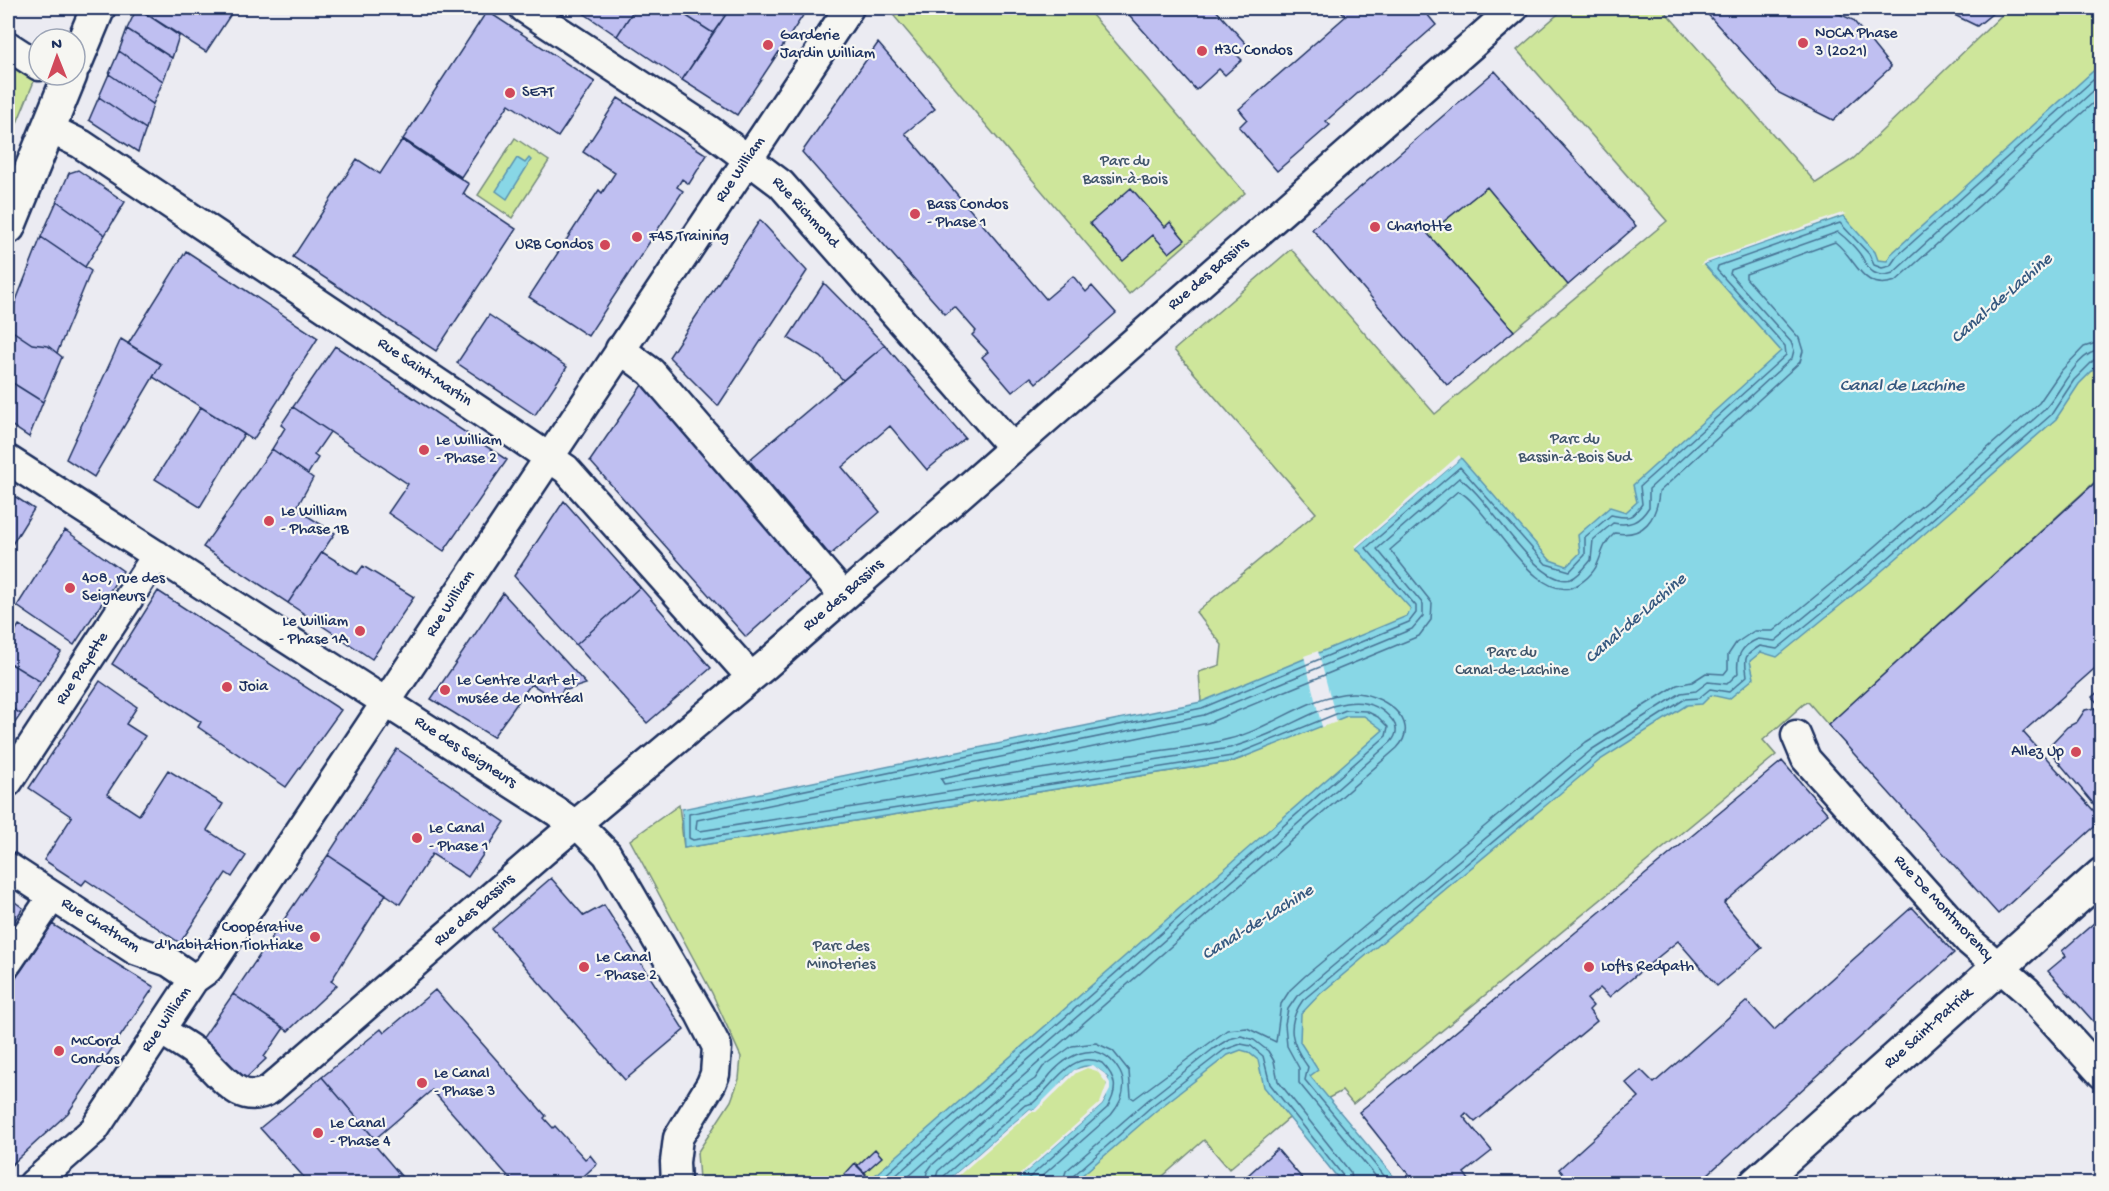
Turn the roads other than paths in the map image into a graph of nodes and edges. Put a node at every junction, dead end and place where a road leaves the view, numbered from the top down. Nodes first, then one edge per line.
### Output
1 (98, 8) edge
2 (524, 8) edge
3 (849, 8) edge
4 (1514, 8) edge
5 (87, 27) edge
6 (8, 46) edge
7 (27, 55) edge
8 (58, 87) edge
9 (48, 128) junction
10 (748, 158) junction
11 (8, 227) edge
12 (620, 349) junction
13 (1013, 448) junction
14 (549, 456) junction
15 (8, 460) edge
16 (157, 555) junction
17 (844, 596) junction
18 (751, 677) junction
19 (386, 703) junction
20 (1796, 735) dead end
21 (8, 782) edge
22 (576, 825) junction
23 (8, 867) edge
24 (2102, 875) edge
25 (52, 897) junction
26 (8, 962) edge
27 (1998, 967) junction
28 (194, 979) junction
29 (160, 1030) junction
30 (2102, 1074) edge
31 (33, 1184) edge
32 (676, 1184) edge
33 (1756, 1184) edge

1 - 5 main road
2 - 10 street, Rue Richmond
3 - 10 street, Rue William
4 - 13 street, Rue des Bassins
6 - 7 street
8 - 9 main road
9 - 11 main road
9 - 14 street, Rue Saint-Martin
10 - 12 street, Rue William
10 - 13 street, Rue Richmond
12 - 14 street, Rue William
12 - 17 street
13 - 17 street, Rue des Bassins
14 - 18 street, Rue Saint-Martin
14 - 19 street, Rue William
15 - 16 street, Rue des Seigneurs
16 - 19 street, Rue des Seigneurs
16 - 21 street, Rue Payette
17 - 18 street, Rue des Bassins
18 - 22 street, Rue des Bassins
19 - 22 street, Rue des Seigneurs
19 - 28 street, Rue William
20 - 27 street, Rue De Montmorency
22 - 29 street, Rue des Bassins
22 - 32 street, Rue des Seigneurs
23 - 25 street, Rue Chatham
24 - 27 main road, Rue Saint-Patrick
25 - 26 street
25 - 28 street, Rue Chatham
27 - 30 street, Rue De Montmorency
27 - 33 main road, Rue Saint-Patrick
28 - 29 street, Rue William
29 - 31 street, Rue William

